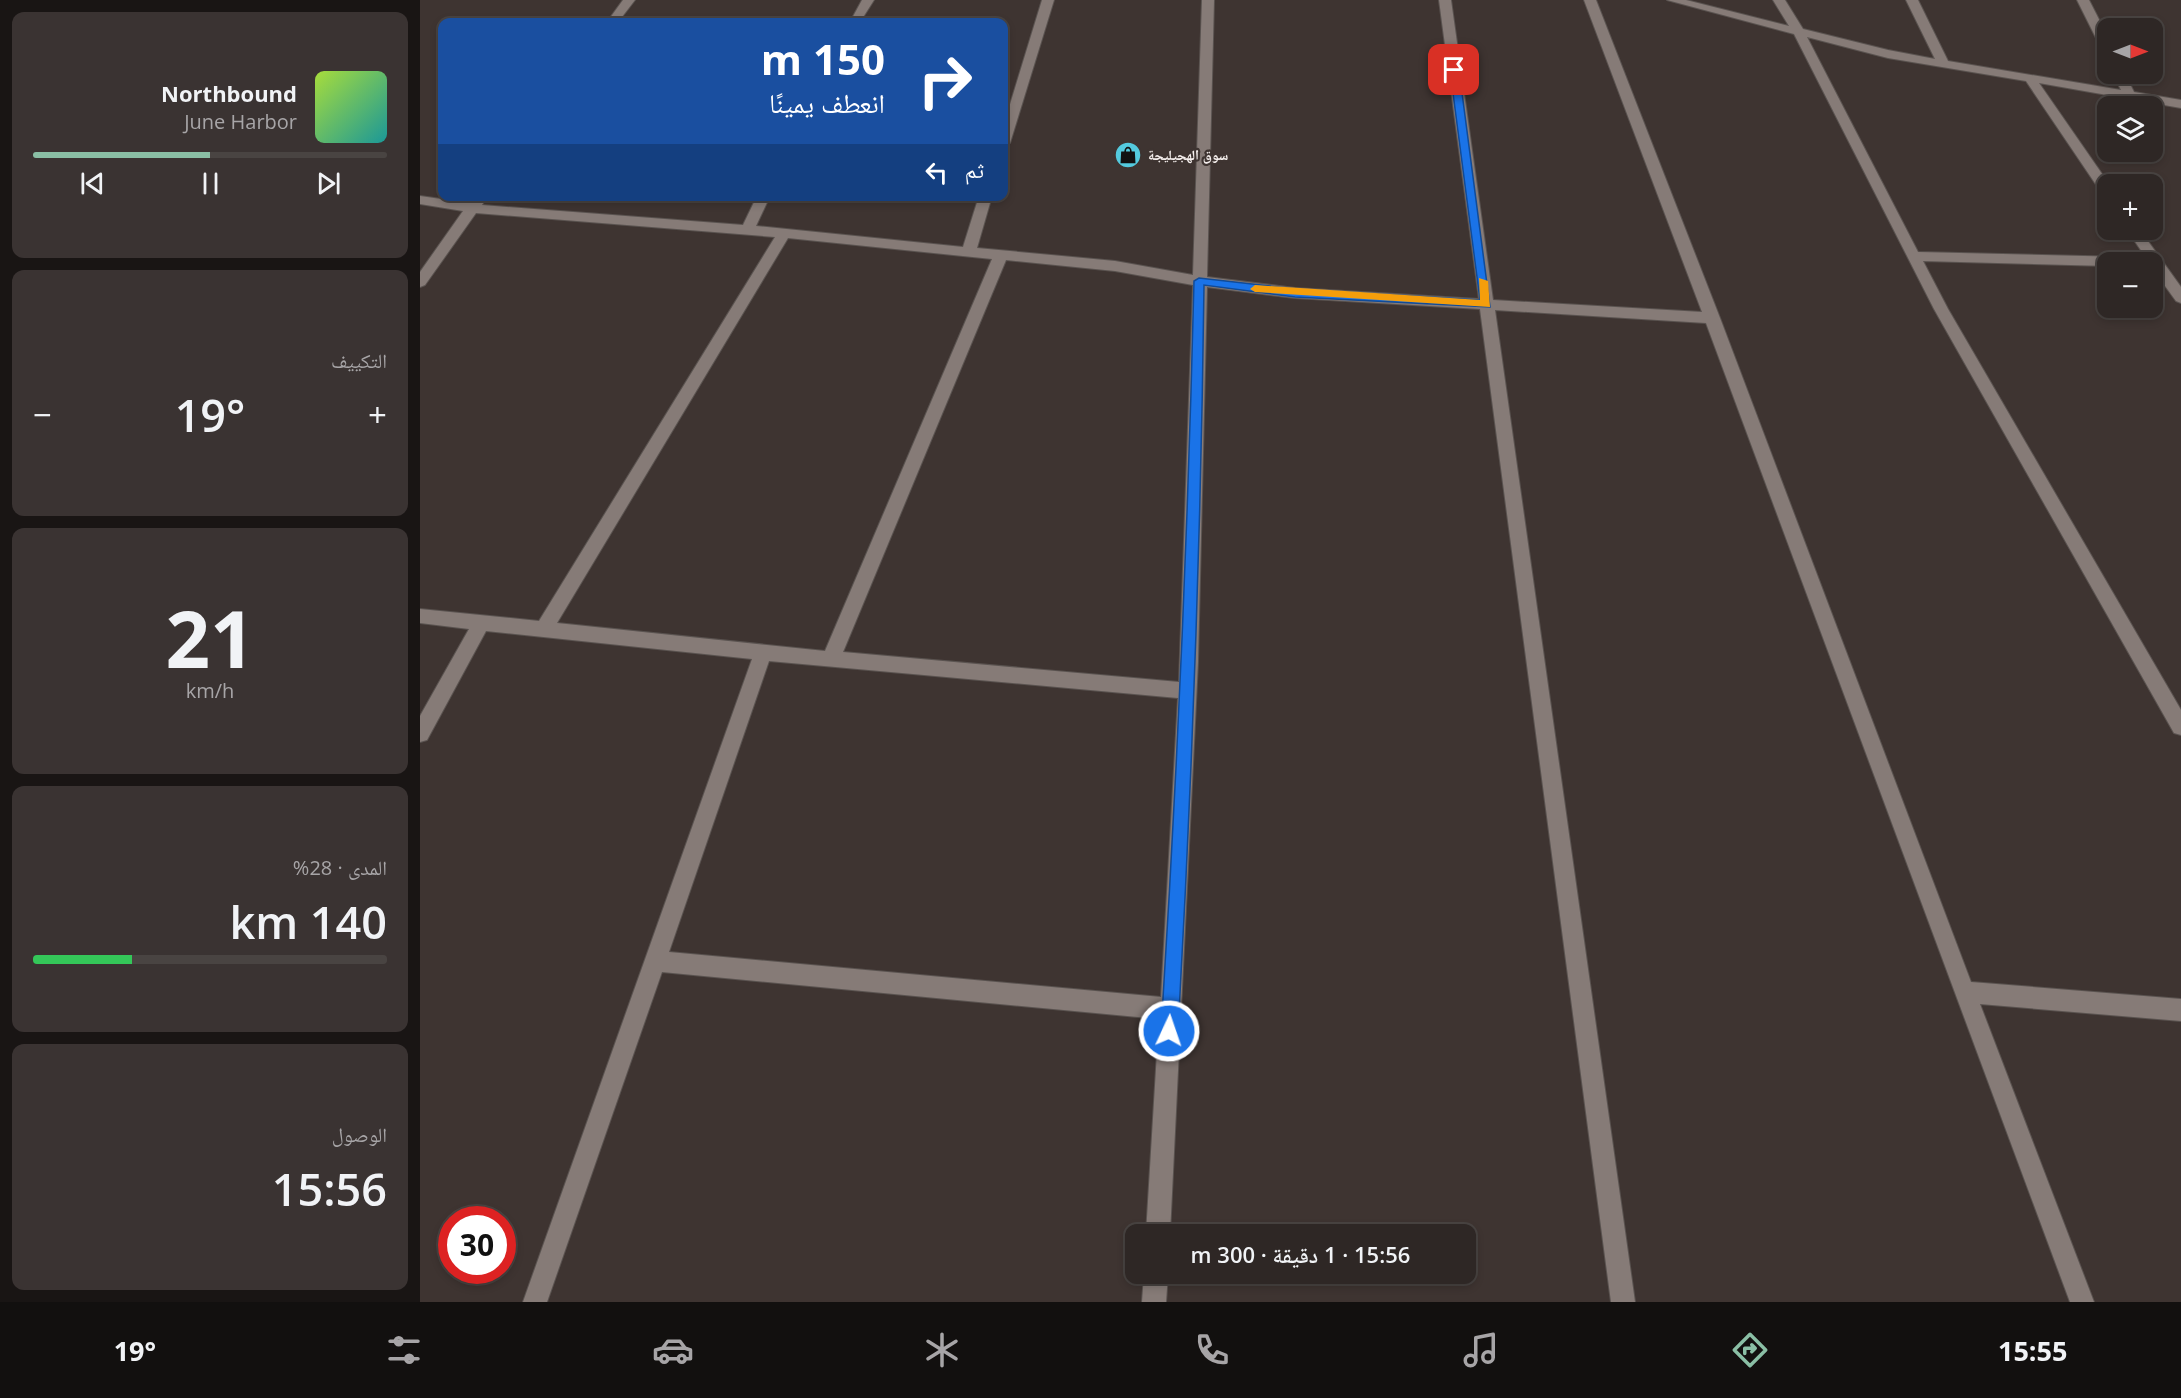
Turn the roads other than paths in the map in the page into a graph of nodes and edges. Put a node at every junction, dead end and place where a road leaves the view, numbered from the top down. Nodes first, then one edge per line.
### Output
1 (629, 0) edge
2 (868, 0) edge
3 (1048, 0) edge
4 (1208, 0) edge
5 (1444, 0) edge
6 (1590, 0) edge
7 (1673, 0) edge
8 (1779, 0) edge
9 (1911, 0) edge
10 (2083, 0) edge
11 (615, 18) edge
12 (857, 18) edge
13 (2097, 28) edge
14 (1798, 31) junction
15 (1944, 64) junction
16 (2031, 80) junction
17 (2124, 84) edge
18 (2130, 96) joint
19 (2163, 101) edge
20 (2181, 104) edge
21 (1008, 131) edge
22 (2097, 176) edge
23 (420, 200) edge
24 (438, 201) edge
25 (448, 201) edge
26 (762, 201) edge
27 (984, 201) edge
28 (476, 202) edge
29 (748, 230) junction
30 (784, 234) junction
31 (968, 254) junction
32 (1915, 256) junction
33 (1000, 257) junction
34 (2097, 261) edge
35 (2163, 275) edge
36 (1199, 281) junction
37 (420, 282) edge
38 (2181, 298) edge
39 (1486, 304) junction
40 (1713, 318) junction
41 (420, 616) edge
42 (482, 621) junction
43 (544, 629) junction
44 (763, 653) junction
45 (831, 659) junction
46 (1187, 691) junction
47 (2181, 727) edge
48 (420, 734) edge
49 (656, 961) junction
50 (1964, 992) junction
51 (1171, 1009) junction
52 (2181, 1010) edge
53 (1159, 1224) edge
54 (1155, 1284) edge
55 (535, 1302) edge
56 (1154, 1302) edge
57 (1623, 1302) edge
58 (2082, 1302) edge

1 - 11 street
2 - 12 street
3 - 21 street
4 - 36 street
5 - 39 street
6 - 40 street
7 - 14 street
8 - 14 street
9 - 15 street
10 - 13 street
14 - 15 street
14 - 32 street
15 - 16 street
16 - 18 street
16 - 22 street
17 - 18 street
19 - 20 street
23 - 24 street
25 - 28 street
26 - 29 street
27 - 31 street
28 - 29 street
28 - 37 street
29 - 30 street
30 - 31 street
30 - 43 street
31 - 33 street
32 - 34 street
32 - 47 street
33 - 36 street
33 - 45 street
35 - 38 street
36 - 39 street
36 - 46 street
39 - 40 street
39 - 57 street
40 - 50 street
41 - 42 street
42 - 43 street
42 - 48 street
43 - 44 street
44 - 45 street
44 - 49 street
45 - 46 street
46 - 51 street
49 - 51 street
49 - 55 street
50 - 52 street
50 - 58 street
51 - 53 street
54 - 56 street

